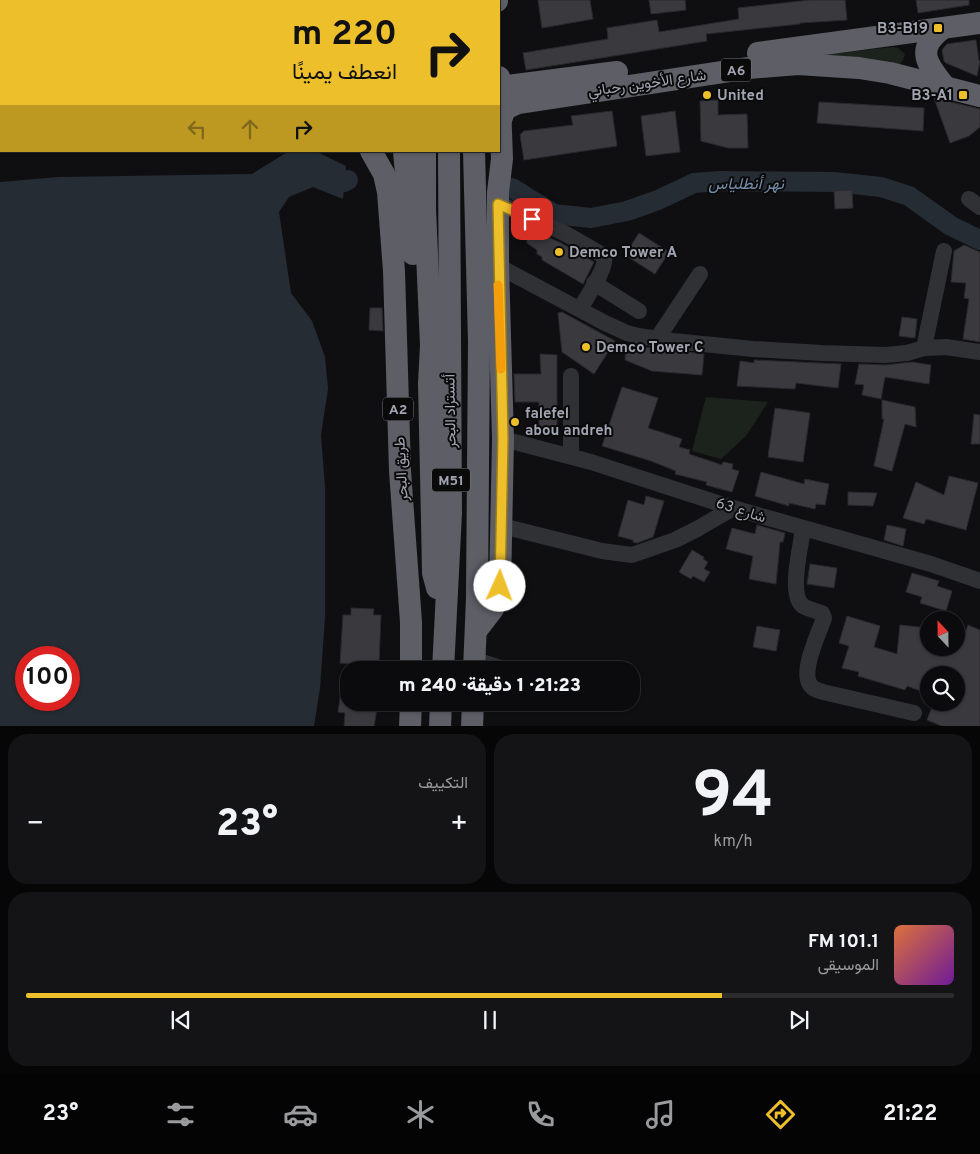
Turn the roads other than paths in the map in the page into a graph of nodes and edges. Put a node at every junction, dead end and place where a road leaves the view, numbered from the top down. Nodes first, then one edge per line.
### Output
1 (980, 23) edge
2 (942, 28) junction
3 (884, 36) junction
4 (890, 73) junction
5 (500, 87) edge
6 (946, 88) junction
7 (980, 96) edge
8 (500, 104) edge
9 (501, 120) junction
10 (372, 152) edge
11 (404, 152) edge
12 (426, 152) edge
13 (432, 152) edge
14 (449, 152) edge
15 (474, 152) edge
16 (495, 152) edge
17 (498, 198) junction
18 (425, 209) junction
19 (944, 251) dead end
20 (498, 266) junction
21 (700, 274) dead end
22 (594, 284) junction
23 (580, 309) junction
24 (639, 311) dead end
25 (657, 339) junction
26 (440, 343) junction
27 (924, 348) junction
28 (980, 352) edge
29 (571, 376) dead end
30 (429, 383) junction
31 (503, 439) junction
32 (571, 456) junction
33 (400, 471) junction
34 (733, 508) junction
35 (502, 526) junction
36 (803, 529) junction
37 (980, 581) edge
38 (445, 618) junction
39 (476, 631) junction
40 (411, 661) edge
41 (443, 661) edge
42 (475, 661) edge
43 (411, 711) edge
44 (441, 711) edge
45 (473, 711) edge
46 (914, 713) dead end
47 (410, 726) edge
48 (440, 726) edge
49 (472, 726) edge

1 - 2 highway, شارع الأخوين رحباني / A6
2 - 3 highway, شارع الأخوين رحباني / A6
2 - 6 highway
3 - 4 highway
3 - 5 highway, شارع الأخوين رحباني / A6
4 - 6 highway, شارع الأخوين رحباني / A6
4 - 9 highway, شارع الأخوين رحباني / A6
6 - 7 highway, شارع الأخوين رحباني / A6
8 - 9 highway
9 - 17 highway
10 - 33 highway, طريق البحر / A2
11 - 26 highway
12 - 18 highway
13 - 18 highway
14 - 26 highway, أتستراد البحر / M51
15 - 39 highway, أتستراد البحر / M51
16 - 17 highway
17 - 20 highway
17 - 22 street
18 - 26 highway
19 - 27 street
20 - 23 street
20 - 31 highway
21 - 25 street
22 - 23 street
22 - 24 street
23 - 25 street
25 - 27 street
26 - 30 highway
26 - 38 highway, أتستراد البحر / M51
27 - 28 street
29 - 32 street
30 - 33 highway
30 - 38 highway
31 - 32 street, شارع 63
31 - 35 highway
32 - 34 street, شارع 63
33 - 40 highway, طريق البحر / A2
34 - 35 street
34 - 36 street, شارع 63
35 - 39 highway
36 - 37 street, شارع 63
36 - 46 street
38 - 41 highway, أتستراد البحر / M51
39 - 42 highway, أتستراد البحر / M51
43 - 47 highway
44 - 48 highway
45 - 49 highway

